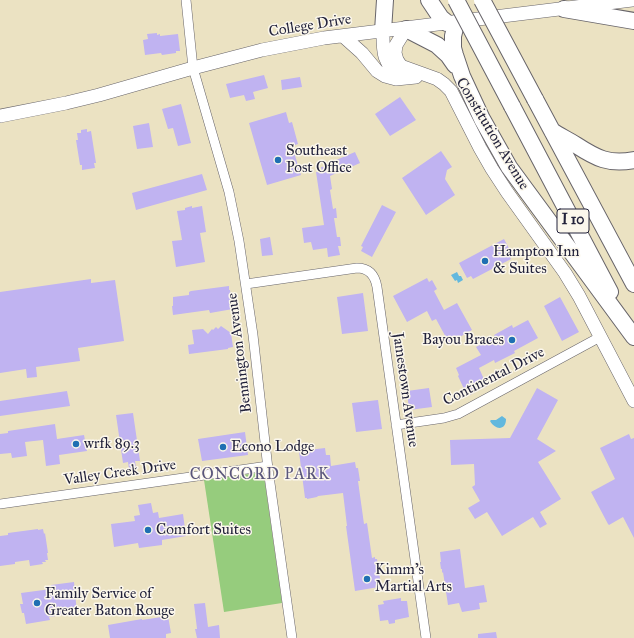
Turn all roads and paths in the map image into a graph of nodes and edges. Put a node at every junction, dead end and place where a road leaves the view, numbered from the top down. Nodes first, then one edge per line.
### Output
1 (186, 0) edge
2 (385, 0) edge
3 (429, 0) edge
4 (456, 0) edge
5 (482, 0) edge
6 (632, 0) edge
7 (564, 9) junction
8 (634, 20) edge
9 (453, 23) junction
10 (406, 28) junction
11 (383, 31) junction
12 (343, 36) junction
13 (194, 68) junction
14 (422, 76) junction
15 (462, 76) junction
16 (0, 116) edge
17 (552, 131) junction
18 (634, 160) edge
19 (246, 284) junction
20 (634, 284) edge
21 (600, 337) junction
22 (634, 337) edge
23 (634, 401) edge
24 (396, 426) junction
25 (268, 466) junction
26 (0, 504) edge
27 (292, 638) edge
28 (426, 638) edge

1 - 13 street, Bennington Avenue
2 - 11 highway
3 - 9 highway
4 - 22 highway, I 10, bridge
5 - 17 highway, I 10, bridge
6 - 7 street, College Drive
7 - 8 highway
7 - 9 street, College Drive
9 - 10 street, College Drive
9 - 15 highway
10 - 11 street, College Drive
10 - 14 street, Constitution Avenue
10 - 15 highway
11 - 12 street, College Drive
11 - 14 street, Constitution Avenue
12 - 13 street, College Drive
12 - 14 street, Constitution Avenue
13 - 16 street, College Drive
13 - 19 street, Bennington Avenue
14 - 21 street, Constitution Avenue
15 - 22 highway
17 - 18 highway
17 - 20 highway, I 10
19 - 24 street, Jamestown Avenue
19 - 25 street, Bennington Avenue
21 - 23 street, Constitution Avenue
21 - 24 street, Continental Drive
24 - 28 street, Jamestown Avenue
25 - 26 street, Valley Creek Drive
25 - 27 street, Bennington Avenue

